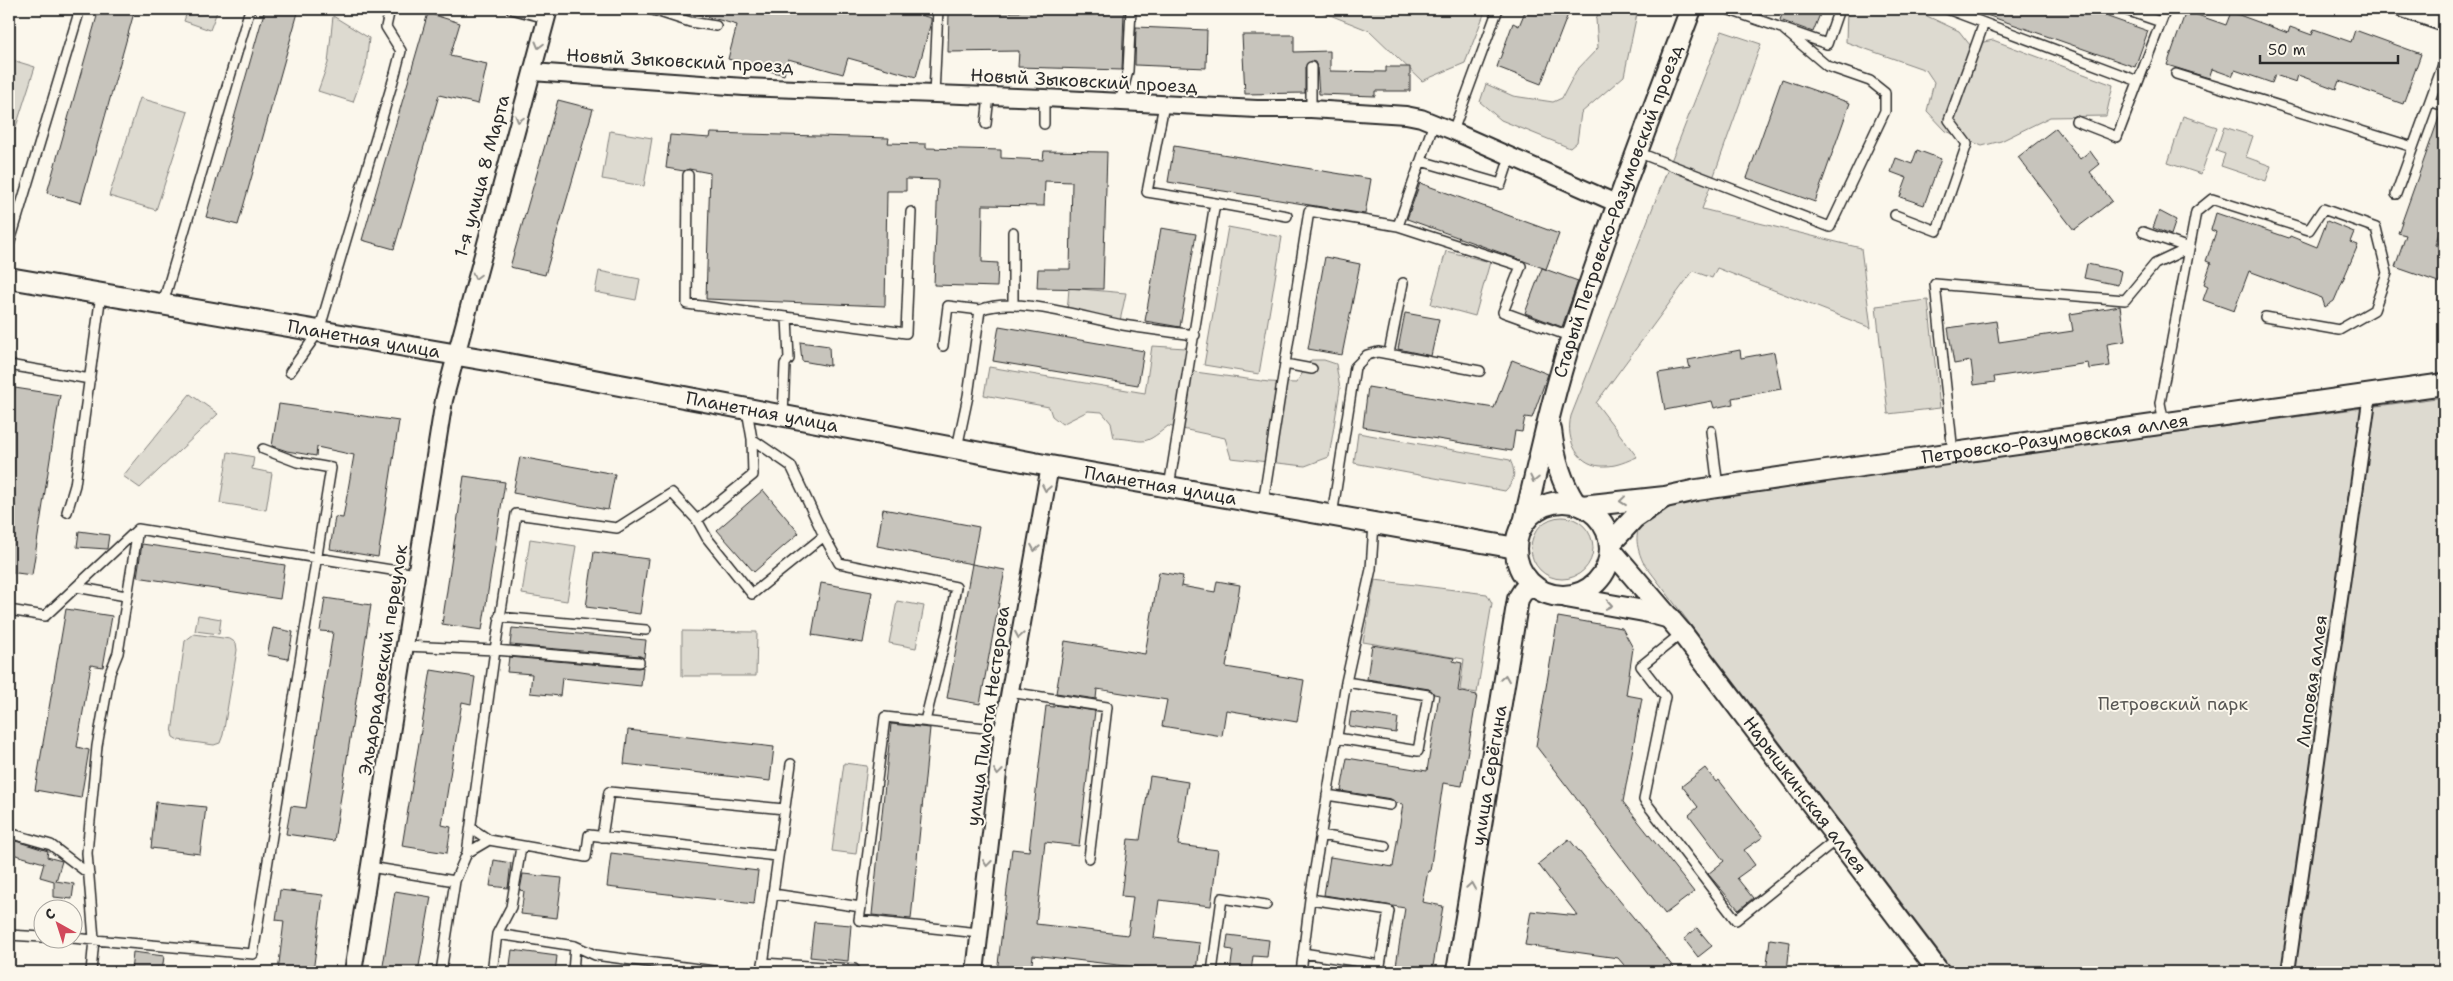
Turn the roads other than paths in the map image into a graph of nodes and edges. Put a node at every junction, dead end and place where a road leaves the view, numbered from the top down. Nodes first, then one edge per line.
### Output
1 (80, 9) edge
2 (250, 9) edge
3 (390, 9) edge
4 (511, 9) edge
5 (650, 9) edge
6 (938, 9) edge
7 (1131, 9) edge
8 (1498, 9) edge
9 (1691, 9) edge
10 (1727, 9) edge
11 (1839, 9) edge
12 (1947, 9) edge
13 (2123, 9) edge
14 (2166, 9) edge
15 (2403, 9) edge
16 (548, 13) edge
17 (1755, 13) edge
18 (2161, 22) junction
19 (1984, 23) junction
20 (2444, 23) edge
21 (716, 26) dead end
22 (1782, 28) junction
23 (2444, 62) edge
24 (1310, 67) dead end
25 (532, 72) junction
26 (2176, 74) dead end
27 (2138, 81) junction
28 (934, 95) junction
29 (988, 96) junction
30 (1044, 98) junction
31 (2430, 101) junction
32 (1120, 102) junction
33 (1164, 105) junction
34 (2444, 106) edge
35 (1312, 109) junction
36 (2076, 121) dead end
37 (1434, 123) junction
38 (986, 124) dead end
39 (1044, 124) dead end
40 (1453, 131) junction
41 (2413, 147) junction
42 (1636, 152) junction
43 (1510, 157) junction
44 (1420, 161) junction
45 (688, 175) dead end
46 (2396, 194) dead end
47 (1215, 203) junction
48 (1618, 204) junction
49 (911, 212) dead end
50 (1895, 215) dead end
51 (1287, 216) dead end
52 (1398, 226) junction
53 (1013, 232) dead end
54 (2143, 232) dead end
55 (9, 245) edge
56 (2189, 248) junction
57 (9, 278) edge
58 (1403, 283) dead end
59 (101, 293) junction
60 (162, 304) junction
61 (1013, 304) junction
62 (980, 310) junction
63 (787, 317) junction
64 (2265, 317) dead end
65 (319, 331) junction
66 (1195, 335) junction
67 (1572, 337) junction
68 (943, 346) dead end
69 (1389, 353) junction
70 (456, 355) junction
71 (1285, 364) junction
72 (9, 365) edge
73 (1312, 369) dead end
74 (1480, 370) dead end
75 (290, 372) dead end
76 (90, 379) junction
77 (2444, 384) edge
78 (2370, 394) junction
79 (747, 410) junction
80 (1549, 415) junction
81 (783, 417) junction
82 (2164, 422) junction
83 (1711, 431) dead end
84 (752, 439) junction
85 (957, 448) junction
86 (262, 449) dead end
87 (1953, 453) junction
88 (1050, 466) junction
89 (1169, 487) junction
90 (1718, 487) junction
91 (1665, 497) junction
92 (1263, 503) junction
93 (1578, 504) junction
94 (66, 512) dead end
95 (1332, 516) junction
96 (696, 520) junction
97 (1524, 523) junction
98 (1374, 524) junction
99 (138, 529) junction
100 (824, 536) junction
101 (1610, 547) junction
102 (1516, 548) junction
103 (316, 558) junction
104 (416, 574) junction
105 (76, 586) junction
106 (1533, 586) junction
107 (126, 596) junction
108 (1561, 596) junction
109 (9, 610) edge
110 (499, 617) junction
111 (1676, 626) junction
112 (646, 630) dead end
113 (405, 646) junction
114 (495, 650) junction
115 (639, 662) dead end
116 (1346, 682) junction
117 (1009, 692) junction
118 (925, 721) junction
119 (1003, 730) junction
120 (1337, 738) junction
121 (791, 764) dead end
122 (1327, 795) junction
123 (1390, 806) dead end
124 (784, 809) junction
125 (471, 828) junction
126 (9, 833) edge
127 (1320, 835) junction
128 (602, 837) junction
129 (1838, 838) junction
130 (489, 840) junction
131 (1385, 846) dead end
132 (521, 847) junction
133 (467, 852) junction
134 (777, 856) junction
135 (1089, 858) dead end
136 (370, 866) junction
137 (89, 874) junction
138 (455, 881) junction
139 (773, 894) junction
140 (1310, 898) junction
141 (1266, 905) dead end
142 (860, 907) junction
143 (979, 933) junction
144 (497, 934) junction
145 (9, 935) edge
146 (32, 936) edge
147 (82, 938) edge
148 (94, 939) junction
149 (575, 946) junction
150 (1304, 953) junction
151 (763, 968) edge
152 (854, 969) dead end
153 (91, 972) edge
154 (353, 972) edge
155 (441, 972) edge
156 (492, 972) edge
157 (573, 972) edge
158 (721, 972) edge
159 (975, 972) edge
160 (1212, 972) edge
161 (1301, 972) edge
162 (1457, 972) edge
163 (1940, 972) edge
164 (2288, 972) edge

1 - 55 lane
2 - 60 lane
3 - 65 lane
4 - 16 lane
5 - 21 lane
6 - 28 lane
7 - 32 lane
8 - 40 lane
9 - 42 street, Старый Петровско-Разумовский проезд
10 - 17 lane
11 - 22 lane
12 - 19 lane
13 - 18 lane
14 - 18 lane
15 - 20 street
16 -> 25 street, 1-я улица 8 Марта
17 - 22 lane
18 - 27 lane
19 - 27 lane
19 - 50 lane
22 - 42 lane
23 - 31 lane
24 - 35 lane
25 - 28 street, Новый Зыковский проезд
25 -> 70 street, 1-я улица 8 Марта
26 - 41 lane
27 - 36 lane
28 - 29 street, Новый Зыковский проезд
29 - 30 street, Новый Зыковский проезд
29 - 38 lane
30 - 32 street, Новый Зыковский проезд
30 - 39 lane
31 - 34 lane
31 - 41 lane
32 - 33 street, Новый Зыковский проезд
33 - 35 street, Новый Зыковский проезд
33 - 47 lane
35 - 37 street, Новый Зыковский проезд
37 - 40 street, Новый Зыковский проезд
37 - 44 lane
40 - 43 street, Новый Зыковский проезд
41 - 46 lane
42 - 48 street, Старый Петровско-Разумовский проезд
43 - 44 lane
43 - 48 street, Новый Зыковский проезд
44 - 52 lane
45 - 63 lane
47 - 51 lane
47 - 66 lane
48 - 67 street, Старый Петровско-Разумовский проезд
49 - 63 lane
52 - 67 lane
52 - 71 lane
53 - 61 lane
54 - 56 lane
56 - 64 lane
56 - 82 lane
56 - 87 lane
57 - 59 street, Планетная улица
58 - 69 lane
59 - 60 street, Планетная улица
59 - 76 lane
60 - 65 street, Планетная улица
61 - 62 lane
61 - 66 lane
62 - 68 lane
62 - 85 lane
63 - 81 lane
65 - 70 street, Планетная улица
65 - 75 lane
66 - 89 lane
67 - 80 street, Старый Петровско-Разумовский проезд
69 - 74 lane
69 - 95 lane
70 - 79 street, Планетная улица
70 - 104 street, Эльдорадовский переулок
71 - 73 lane
71 - 92 lane
72 - 76 lane
76 - 94 lane
77 - 78 street, Петровско-Разумовская аллея
78 - 82 street, Петровско-Разумовская аллея
78 - 164 street, Липовая аллея
79 - 81 street, Планетная улица
79 - 84 lane
80 - 93 street, Старый Петровско-Разумовский проезд
80 -> 97 street, Старый Петровско-Разумовский проезд
81 - 85 street, Планетная улица
82 - 87 street, Петровско-Разумовская аллея
83 - 90 lane
84 - 96 lane
84 - 100 lane
85 - 88 street, Планетная улица
86 - 103 lane
87 - 90 street, Петровско-Разумовская аллея
88 - 89 street, Планетная улица
88 -> 117 street, улица Пилота Нестерова
89 - 92 street, Планетная улица
90 - 91 street, Петровско-Разумовская аллея
91 -> 93 street, Петровско-Разумовская аллея
91 - 101 street, Петровско-Разумовская аллея
92 - 95 street, Планетная улица
93 - 97 street
93 - 101 street
95 - 98 street, Планетная улица
96 - 100 lane
96 - 110 lane
97 - 102 street
98 - 102 street, Планетная улица
98 - 116 lane
99 - 103 lane
99 - 105 lane
99 - 107 lane
100 - 118 lane
101 - 108 street
101 - 111 street, Нарышкинская аллея
102 - 106 street
103 - 104 lane
103 - 148 lane
104 - 113 street, Эльдорадовский переулок
105 - 107 lane
105 - 109 lane
106 - 108 street
162 -> 106 street, улица Серёгина
107 - 137 lane
108 -> 111 street
110 - 112 lane
110 - 114 lane
111 - 129 street, Нарышкинская аллея
111 - 129 lane
113 - 114 lane
113 - 136 street, Эльдорадовский переулок
114 - 115 lane
114 - 125 lane
116 - 120 lane
116 - 120 lane
117 - 119 street, улица Пилота Нестерова
117 - 135 lane
118 - 119 lane
118 - 142 lane
119 -> 143 street, улица Пилота Нестерова
120 - 122 lane
121 - 124 lane
122 - 123 lane
122 - 127 lane
124 - 128 lane
124 - 134 lane
125 - 130 lane
125 - 133 lane
126 - 137 lane
127 - 131 lane
127 - 140 lane
128 - 132 lane
128 - 134 lane
129 - 163 street, Нарышкинская аллея
130 - 132 lane
130 - 133 lane
132 - 144 lane
133 - 138 lane
134 - 139 lane
136 - 138 lane
136 - 154 street, Эльдорадовский переулок
137 - 148 lane
138 - 155 lane
139 - 142 lane
139 - 151 lane
140 - 150 lane
140 - 150 lane
141 - 160 lane
142 - 143 lane
143 - 159 street, улица Пилота Нестерова
144 - 149 lane
144 - 156 lane
145 - 146 lane
147 - 148 lane
148 - 153 lane
149 - 157 lane
149 - 158 lane
150 - 161 lane
151 - 152 lane

